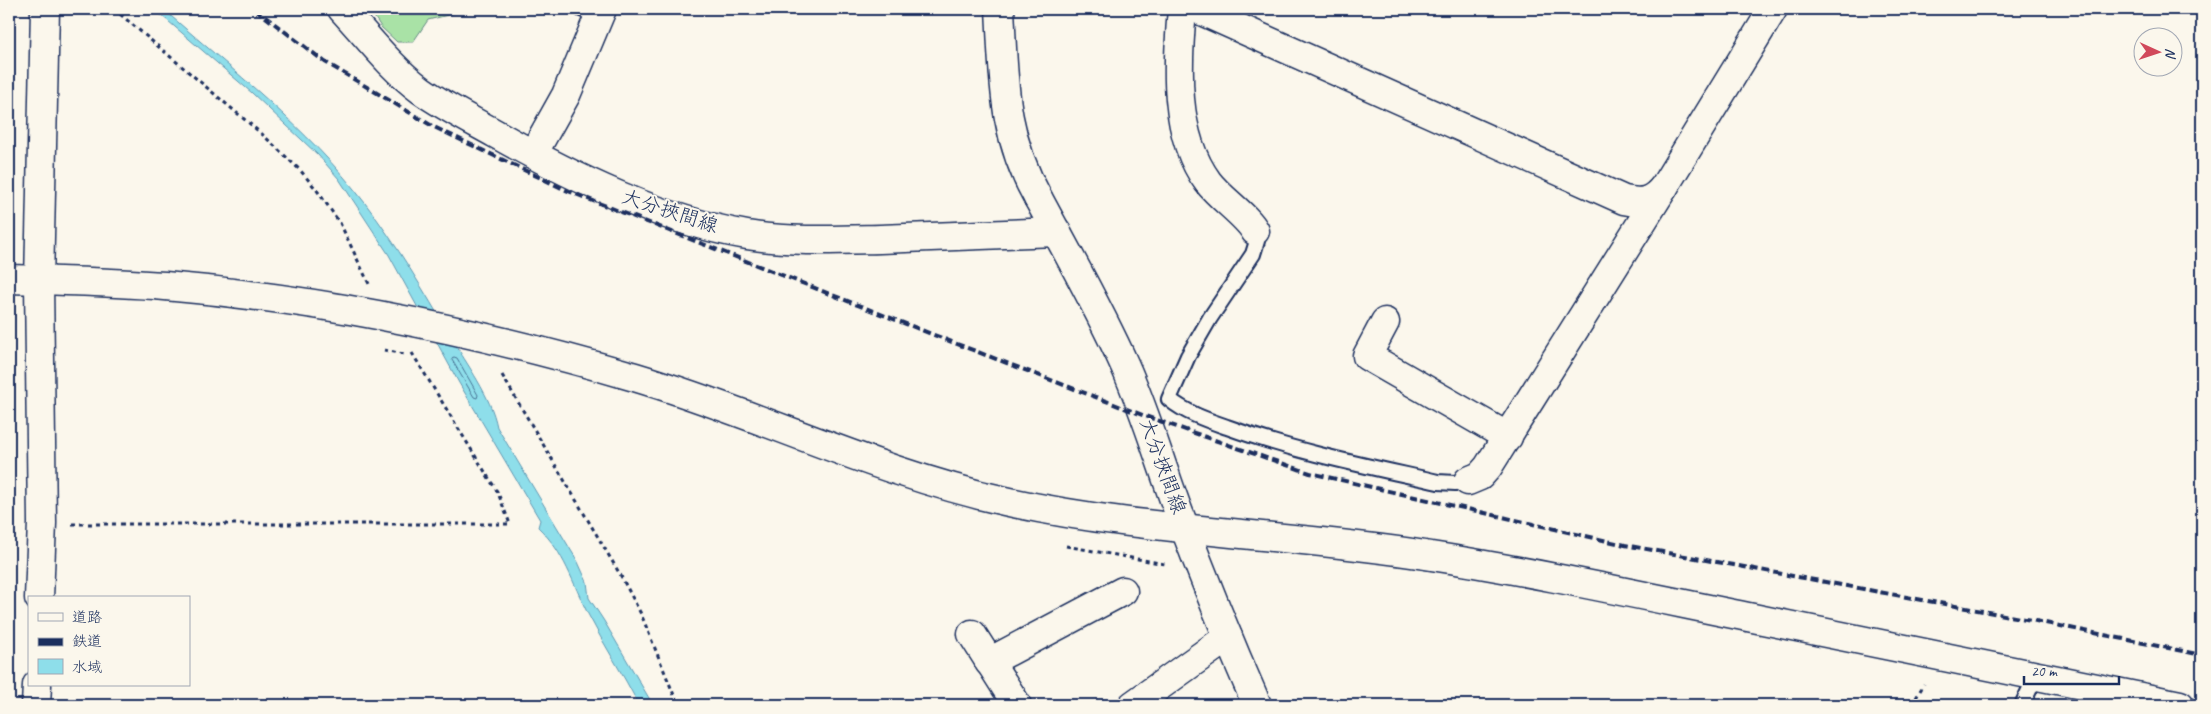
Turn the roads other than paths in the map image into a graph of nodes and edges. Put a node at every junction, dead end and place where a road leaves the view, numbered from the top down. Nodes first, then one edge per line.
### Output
1 (45, 9) edge
2 (342, 9) edge
3 (1000, 9) edge
4 (1182, 9) edge
5 (1197, 9) edge
6 (1773, 9) edge
7 (594, 11) edge
8 (533, 154) junction
9 (1664, 187) junction
10 (1255, 231) joint
11 (1057, 232) junction
12 (9, 279) edge
13 (39, 280) junction
14 (1385, 322) dead end
15 (1508, 436) junction
16 (1468, 481) joint
17 (1186, 530) junction
18 (1123, 591) dead end
19 (39, 596) edge
20 (972, 634) dead end
21 (1228, 638) junction
22 (989, 662) junction
23 (2036, 676) junction
24 (37, 686) edge
25 (36, 705) edge
26 (1017, 705) edge
27 (1133, 705) edge
28 (1257, 705) edge
29 (2022, 705) edge
30 (2180, 705) edge

1 - 13 street
2 - 8 street, 大分挾間線
3 - 11 street, 大分挾間線
4 - 10 street
5 - 9 street
6 - 9 street
7 - 8 street
8 - 11 street, 大分挾間線
9 - 15 street
10 - 16 lane
11 - 17 street, 大分挾間線
12 - 13 street
13 - 17 street
13 - 19 street
14 - 15 street
15 - 16 street
17 - 21 street, 大分挾間線
17 - 23 street
18 - 22 street
20 - 22 street
21 - 27 street
21 - 28 street, 大分挾間線
22 - 26 street
23 - 29 lane
23 - 30 street
24 - 25 street

